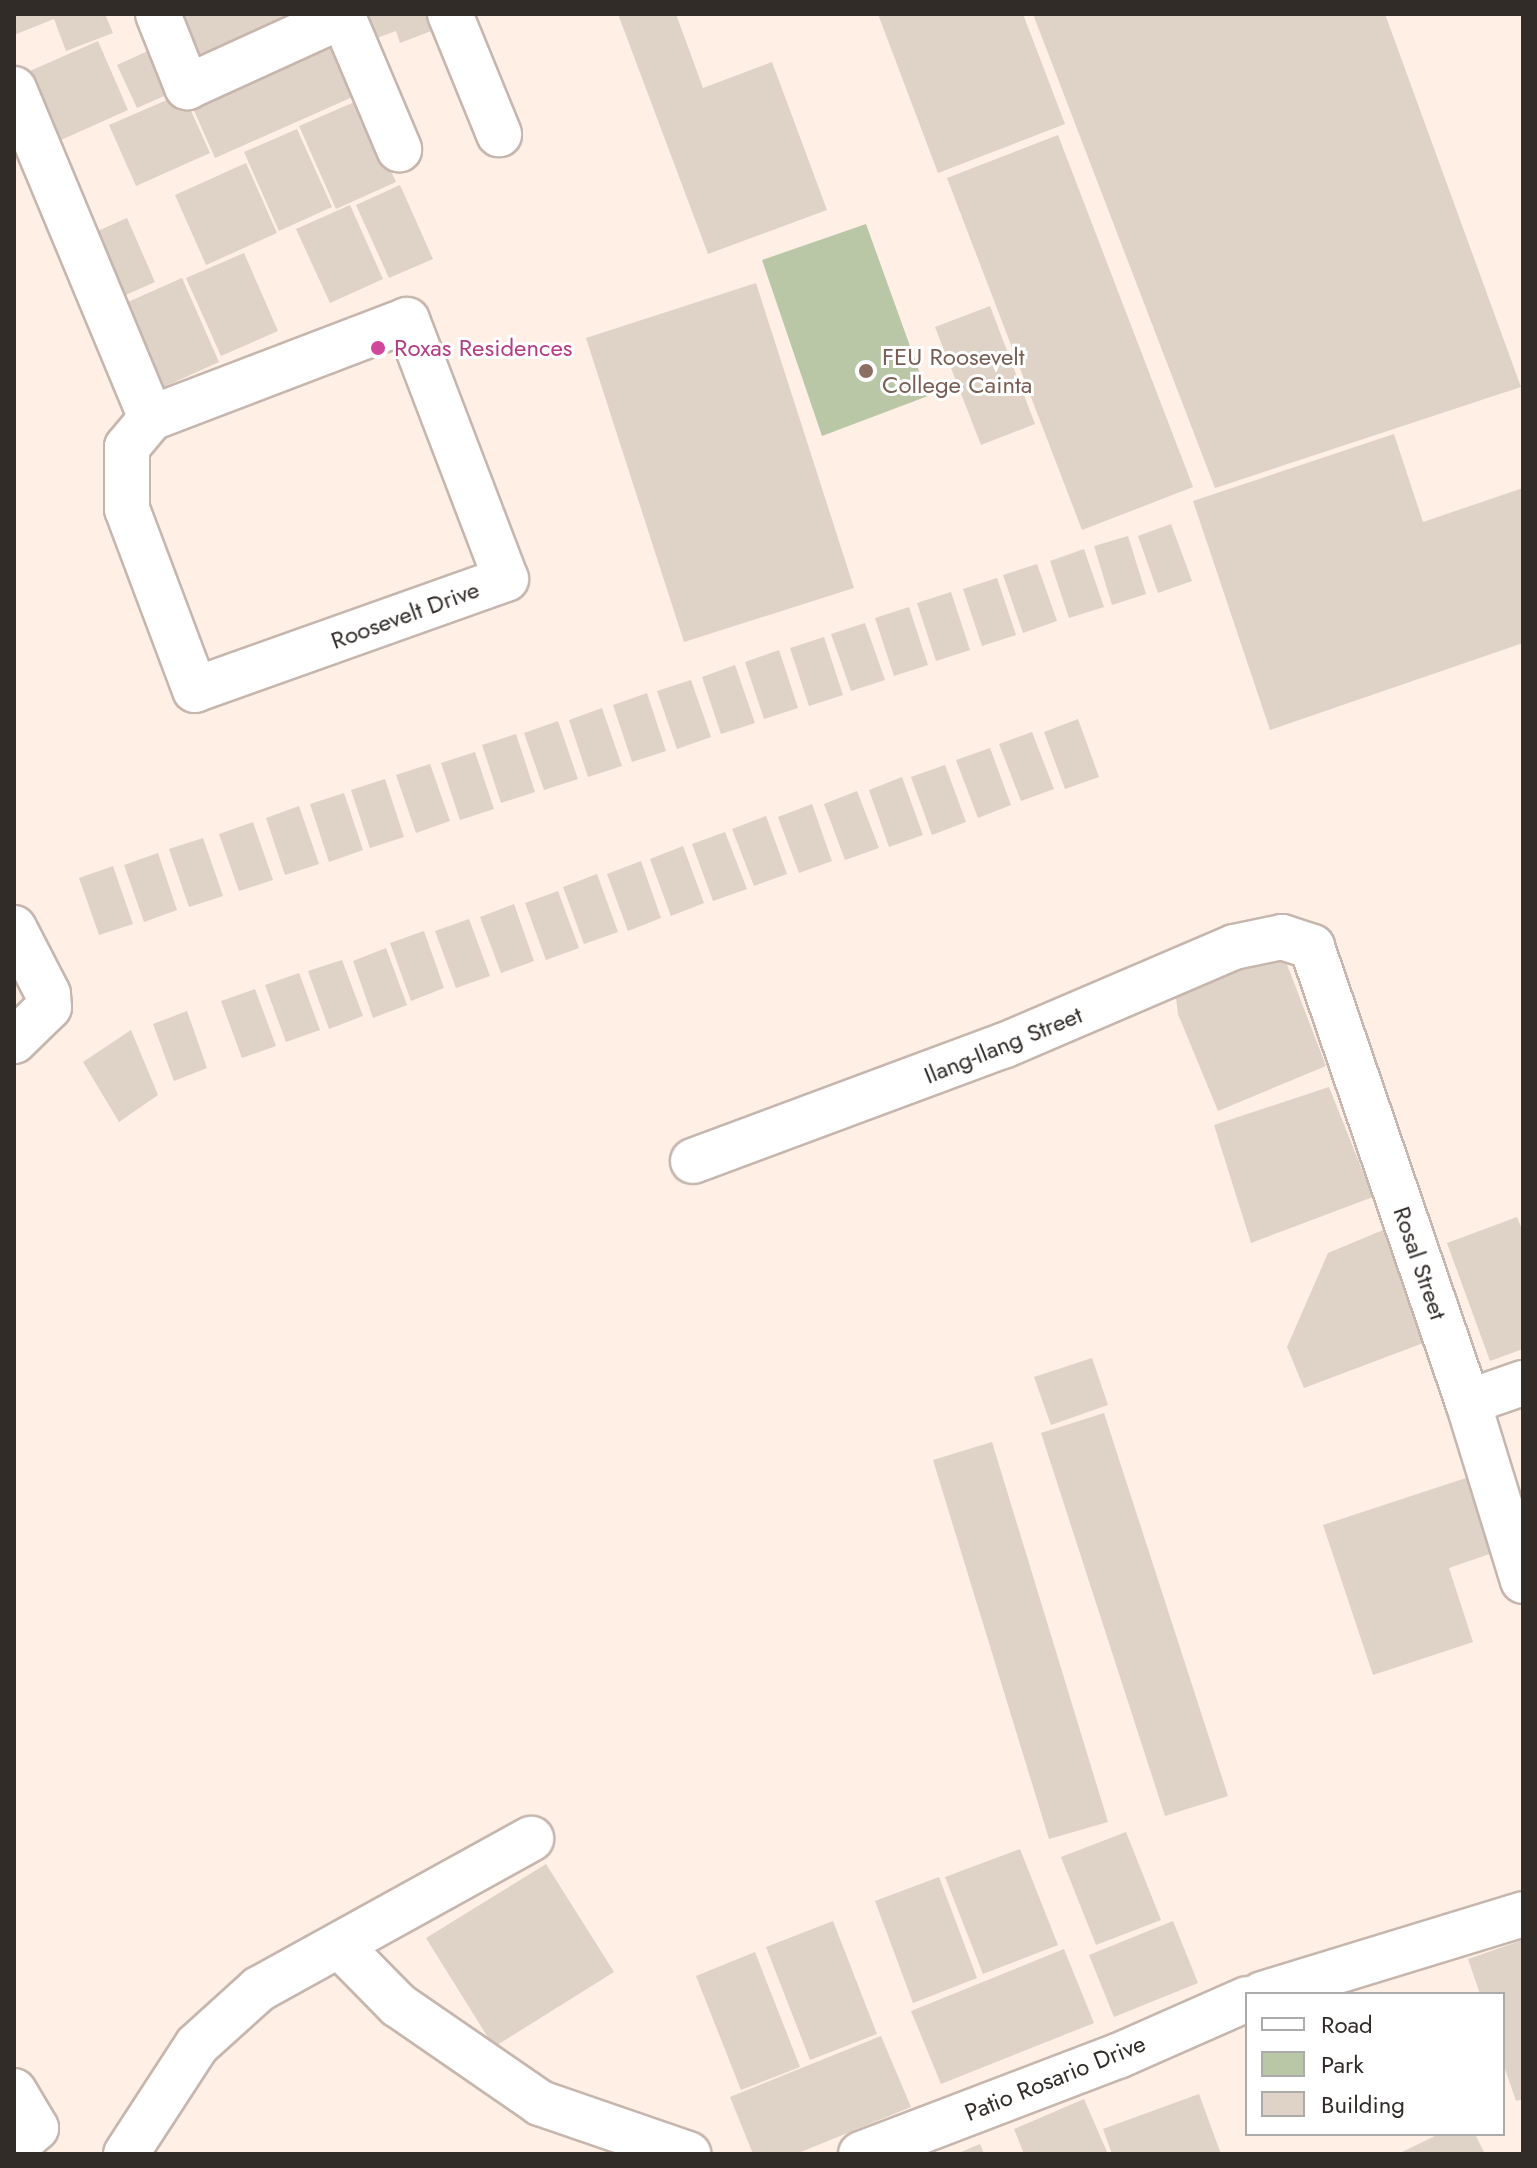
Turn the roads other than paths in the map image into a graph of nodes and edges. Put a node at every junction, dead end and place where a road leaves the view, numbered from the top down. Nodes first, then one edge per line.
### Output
1 (158, 14) edge
2 (450, 14) edge
3 (342, 15) edge
4 (14, 89) edge
5 (499, 134) dead end
6 (399, 149) dead end
7 (151, 418) junction
8 (14, 928) edge
9 (1312, 947) joint
10 (14, 1041) edge
11 (693, 1161) dead end
12 (1523, 1383) edge
13 (1468, 1402) junction
14 (1523, 1581) edge
15 (531, 1839) dead end
16 (1523, 1914) edge
17 (340, 1946) junction
18 (1269, 1992) edge
19 (1245, 2000) edge
20 (14, 2091) edge
21 (14, 2147) edge
22 (126, 2154) edge
23 (688, 2154) edge
24 (861, 2154) edge

1 - 3 street
2 - 5 street
3 - 6 street
4 - 7 street
7 - 7 street, Roosevelt Drive
8 - 10 street
9 - 11 street, Ilang-Ilang Street
9 - 13 street, Rosal Street
12 - 13 street
13 - 14 street, Rosal Street
15 - 17 street
16 - 18 street
17 - 22 street
17 - 23 street
19 - 24 street, Patio Rosario Drive
20 - 21 street

